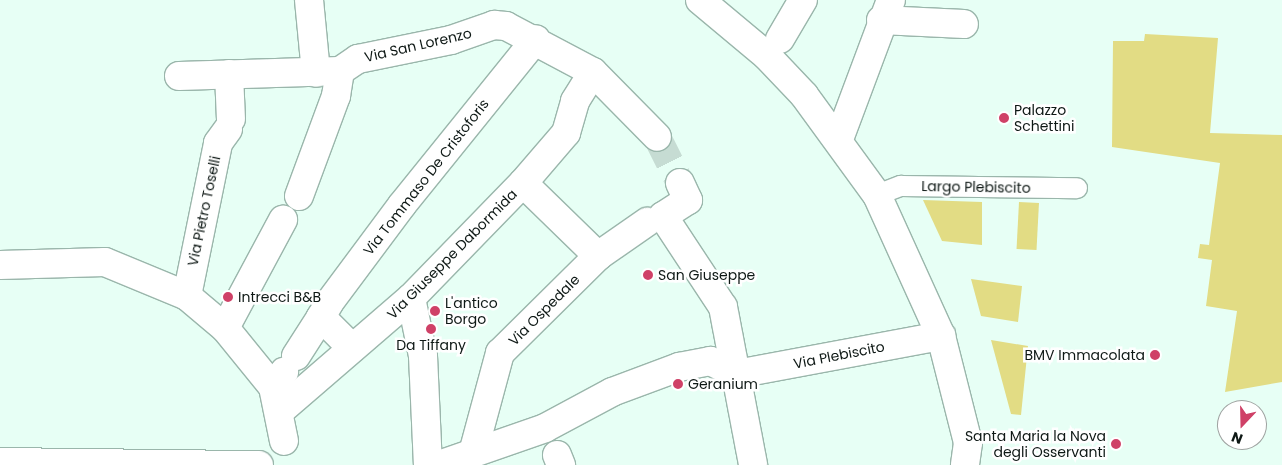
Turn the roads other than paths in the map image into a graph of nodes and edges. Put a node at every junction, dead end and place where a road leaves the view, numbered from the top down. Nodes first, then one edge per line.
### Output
1 (309, 0) edge
2 (803, 0) edge
3 (708, 2) edge
4 (886, 10) edge
5 (964, 24) dead end
6 (780, 39) dead end
7 (536, 40) junction
8 (328, 72) junction
9 (593, 72) junction
10 (228, 74) junction
11 (179, 76) dead end
12 (657, 137) tunnel mouth
13 (840, 139) junction
14 (523, 183) junction
15 (680, 183) tunnel mouth
16 (1076, 188) dead end
17 (877, 195) junction
18 (299, 196) dead end
19 (283, 220) dead end
20 (646, 222) dead end
21 (598, 256) junction
22 (0, 265) edge
23 (187, 296) junction
24 (411, 298) junction
25 (321, 318) junction
26 (225, 328) junction
27 (941, 336) junction
28 (352, 348) junction
29 (737, 374) junction
30 (283, 382) junction
31 (284, 441) dead end
32 (553, 446) edge
33 (473, 453) junction
34 (971, 458) edge
35 (10, 463) edge
36 (259, 465) edge
37 (428, 465) edge
38 (439, 465) edge
39 (753, 465) edge

1 - 8 street
2 - 6 street
3 - 13 street
4 - 5 street
4 - 13 street
7 - 8 street, Via San Lorenzo
7 - 9 street, Via San Lorenzo
7 - 25 street, Via Tommaso De Cristoforis
8 - 10 street
8 - 18 street
9 - 12 street, Via San Lorenzo
9 - 14 street, Via Giuseppe Dabormida
10 - 11 street
10 - 23 street, Via Pietro Toselli
13 - 17 street
14 - 21 street
14 - 24 street, Via Giuseppe Dabormida
15 - 29 street
16 - 17 lane, Largo Plebiscito
17 - 27 street
19 - 26 street
20 - 21 street, Via Ospedale
21 - 33 street, Via Ospedale
22 - 23 street
23 - 26 street
24 - 28 street, Via Giuseppe Dabormida
24 - 37 street
25 - 28 street
25 - 30 street, Via Tommaso De Cristoforis
26 - 30 street
27 - 29 street, Via Plebiscito
27 - 34 street
28 - 30 street, Via Giuseppe Dabormida
29 - 32 street
29 - 39 street
30 - 31 street
32 - 33 street
33 - 38 street
35 - 36 street

